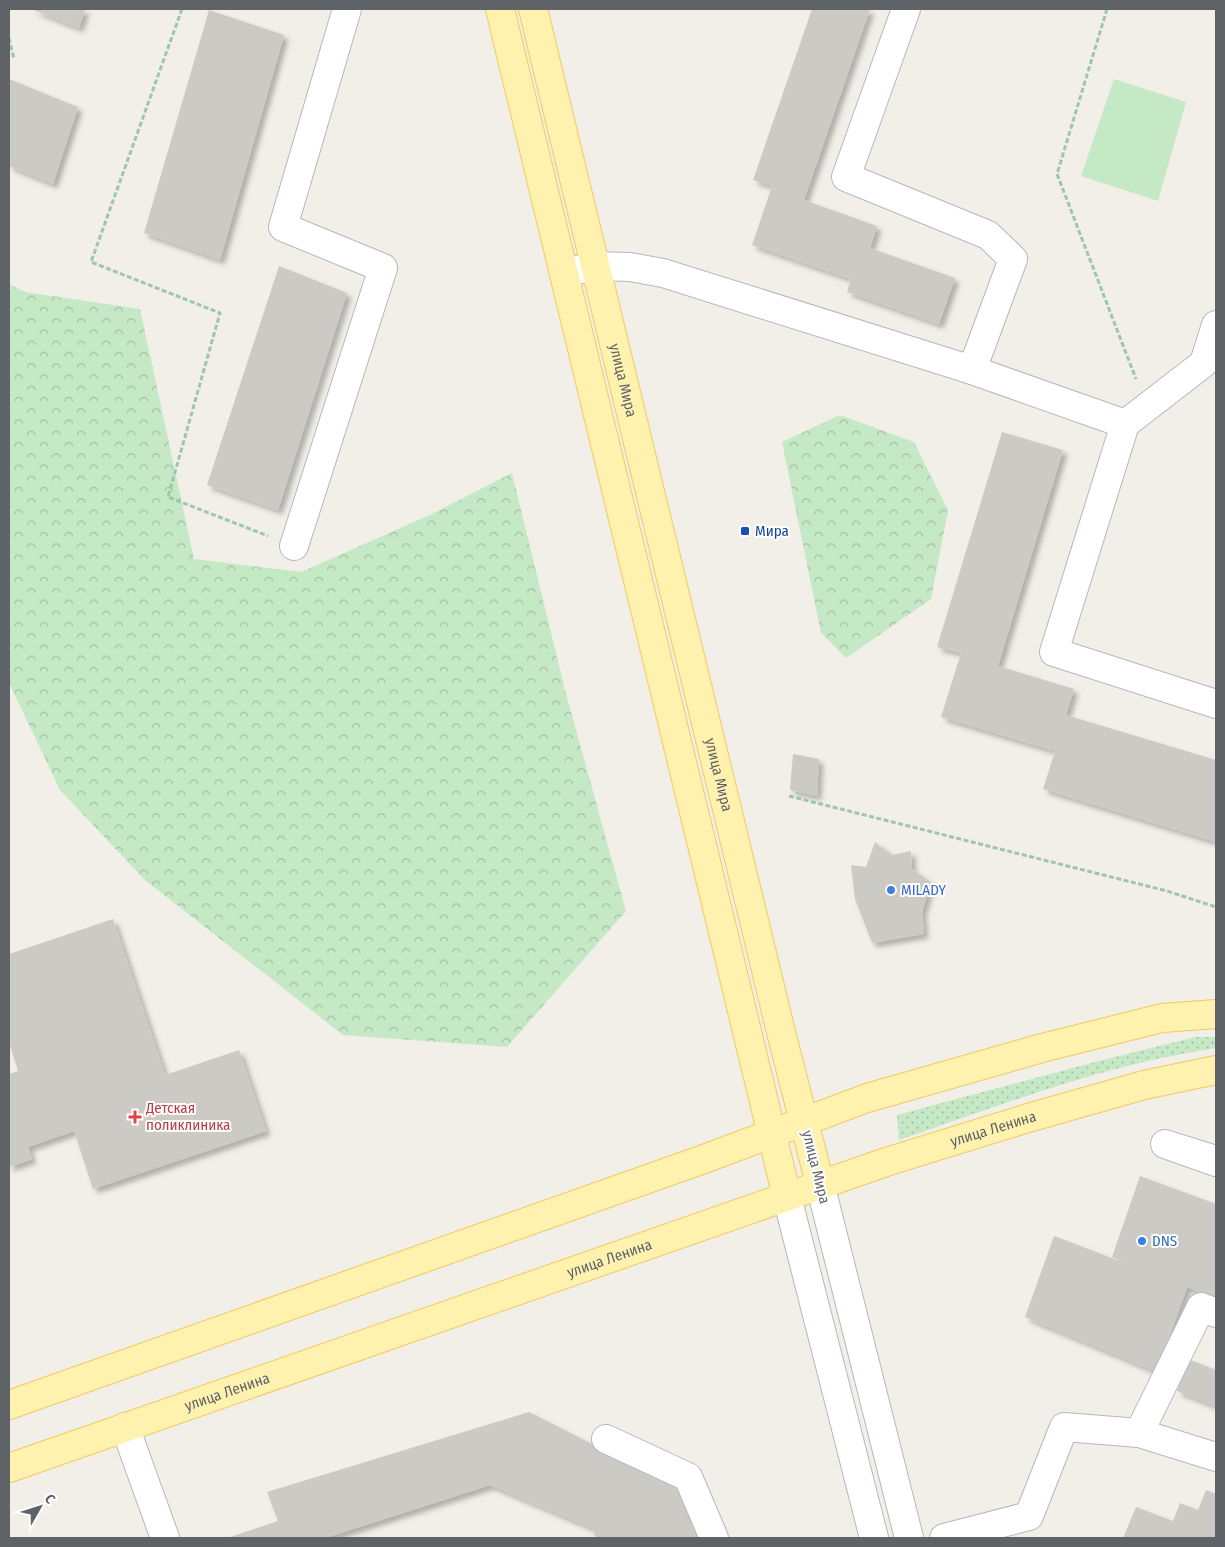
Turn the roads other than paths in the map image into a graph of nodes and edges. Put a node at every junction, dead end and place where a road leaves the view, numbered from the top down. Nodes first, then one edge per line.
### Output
1 (348, 9) edge
2 (500, 9) edge
3 (533, 9) edge
4 (906, 9) edge
5 (595, 266) junction
6 (564, 273) junction
7 (1216, 325) edge
8 (972, 370) junction
9 (1126, 424) junction
10 (294, 546) road end
11 (1216, 704) edge
12 (1216, 1014) edge
13 (1216, 1070) edge
14 (804, 1122) junction
15 (771, 1133) junction
16 (820, 1184) junction
17 (787, 1197) junction
18 (1216, 1313) edge
19 (9, 1405) edge
20 (126, 1427) junction
21 (1139, 1434) junction
22 (606, 1440) dead end
23 (1216, 1457) edge
24 (9, 1468) edge
25 (165, 1538) edge
26 (714, 1538) edge
27 (874, 1538) edge
28 (909, 1538) edge
29 (944, 1538) edge

1 - 10 street
2 - 6 main road
3 - 5 main road, улица Мира
4 - 8 street
5 - 6 street
5 - 8 street
5 - 14 main road, улица Мира
6 - 15 main road
7 - 9 street
8 - 9 street
9 - 11 street
12 - 14 main road
13 - 16 main road, улица Ленина
14 - 15 main road
14 - 16 main road, улица Мира
15 - 17 main road
15 - 19 main road
16 - 17 main road, улица Ленина
16 - 28 street, улица Мира
17 - 20 main road, улица Ленина
17 - 27 street
18 - 21 street
20 - 24 main road, улица Ленина
20 - 25 street
21 - 23 street
21 - 29 street
22 - 26 street

